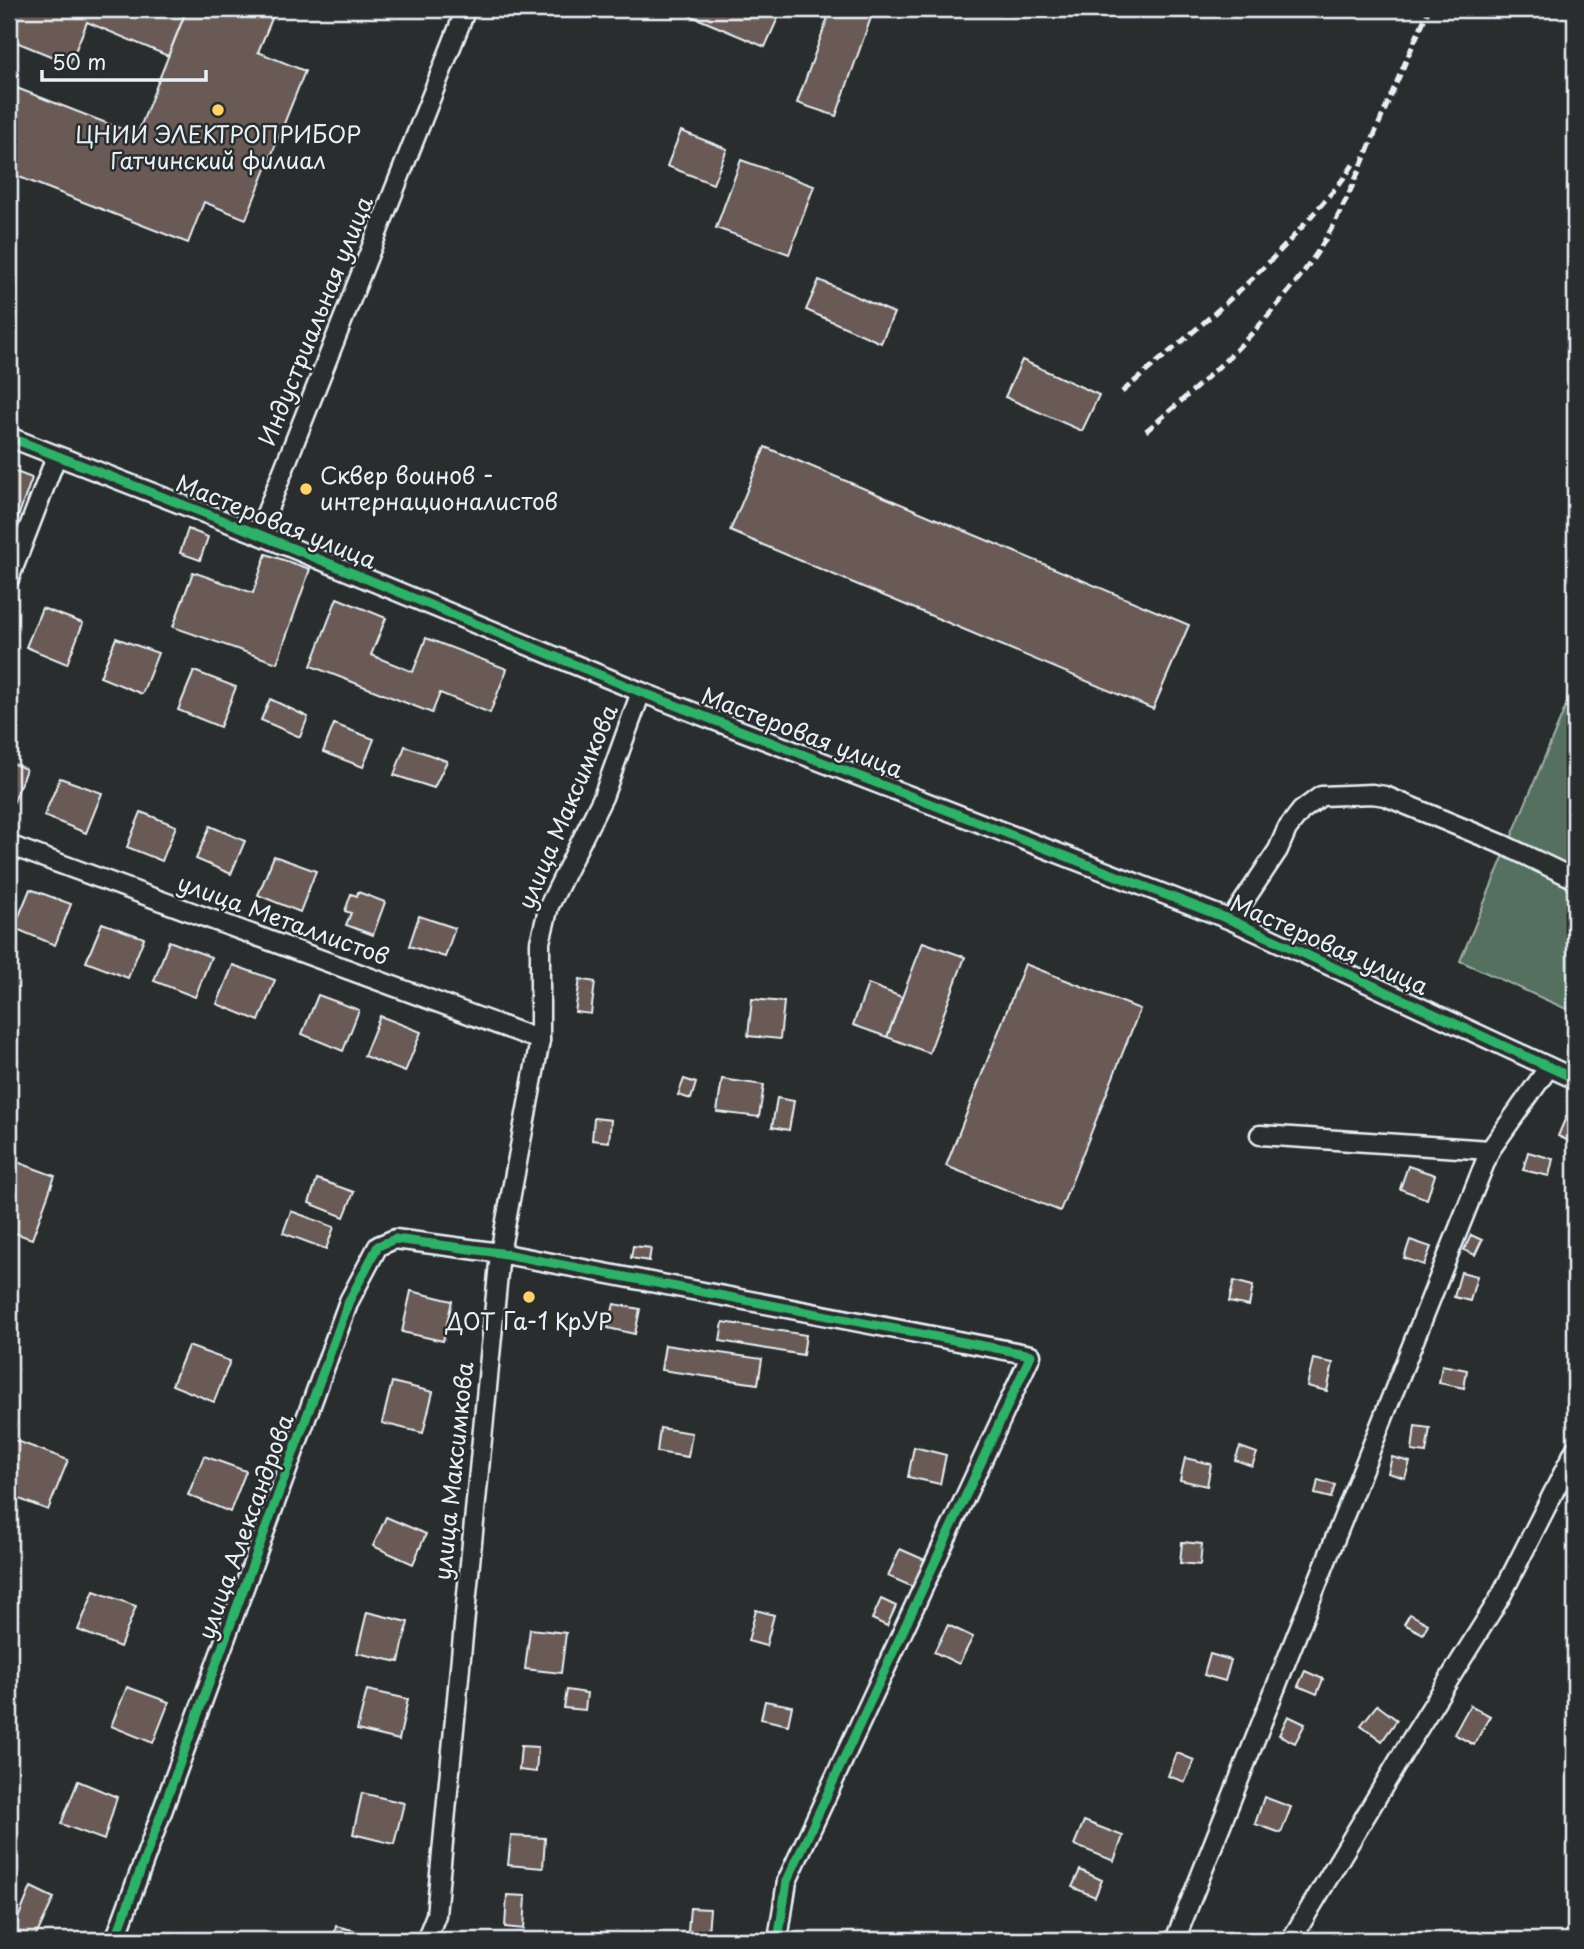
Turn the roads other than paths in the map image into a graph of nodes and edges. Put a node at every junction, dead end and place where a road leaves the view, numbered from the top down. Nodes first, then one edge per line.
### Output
1 (466, 9) edge
2 (9, 437) edge
3 (56, 457) junction
4 (258, 534) junction
5 (9, 579) edge
6 (641, 692) junction
7 (9, 845) edge
8 (1575, 879) edge
9 (1231, 920) junction
10 (540, 1040) junction
11 (1549, 1067) junction
12 (1575, 1079) edge
13 (1260, 1135) dead end
14 (1490, 1150) junction
15 (500, 1253) junction
16 (1575, 1450) edge
17 (116, 1940) edge
18 (426, 1940) edge
19 (778, 1940) edge
20 (1175, 1940) edge
21 (1291, 1940) edge

1 - 4 street, Индустриальная улица
2 - 3 street, Мастеровая улица
3 - 4 street, Мастеровая улица
3 - 5 street
4 - 6 street, Мастеровая улица
6 - 9 street, Мастеровая улица
6 - 10 street, улица Максимкова
7 - 10 street, улица Металлистов
8 - 9 street
9 - 11 street, Мастеровая улица
10 - 15 street, улица Максимкова
11 - 12 street, Мастеровая улица
11 - 14 street
13 - 14 street
14 - 20 street
15 - 17 street, улица Александрова
15 - 18 street, улица Максимкова
15 - 19 street, улица Александрова
16 - 21 street

